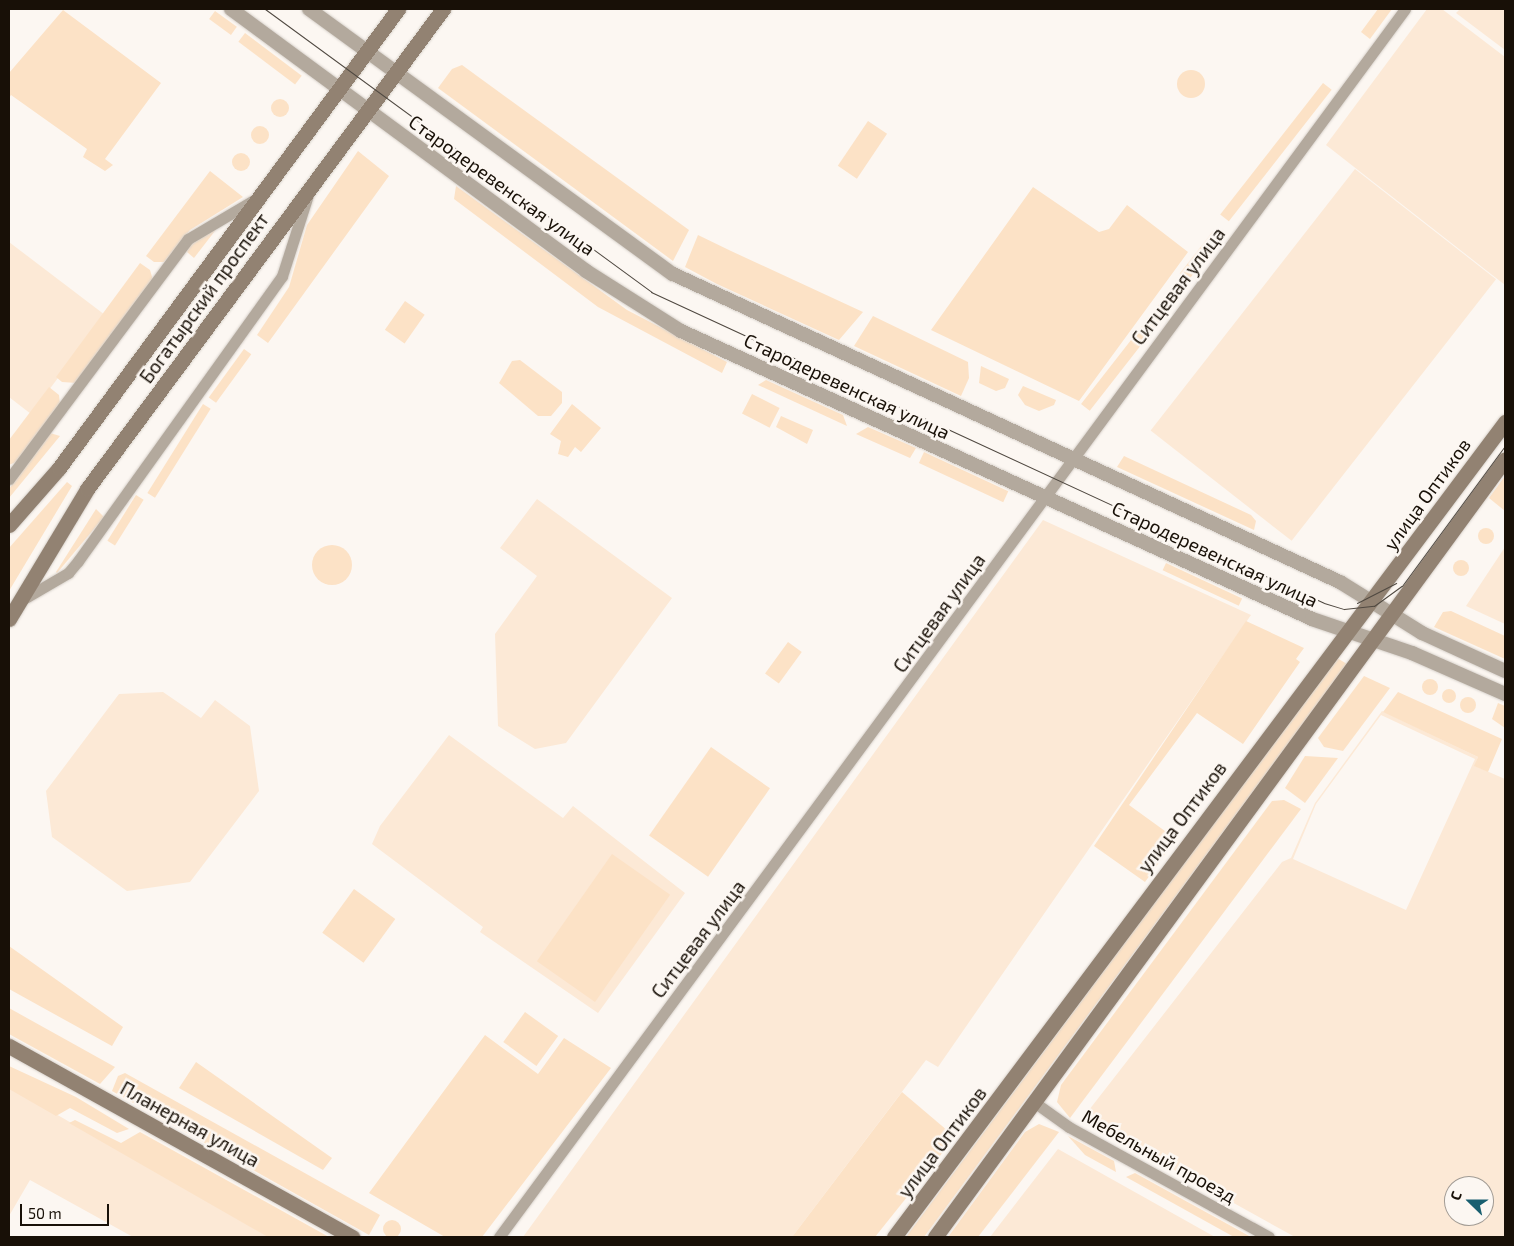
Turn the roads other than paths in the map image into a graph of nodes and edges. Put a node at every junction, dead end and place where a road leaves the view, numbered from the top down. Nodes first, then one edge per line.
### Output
1 (231, 9) edge
2 (309, 9) edge
3 (398, 9) edge
4 (443, 9) edge
5 (1405, 9) edge
6 (367, 51) junction
7 (396, 73) junction
8 (339, 89) junction
9 (368, 110) junction
10 (311, 187) junction
11 (262, 195) junction
12 (1505, 422) edge
13 (1072, 459) junction
14 (1505, 460) edge
15 (9, 479) edge
16 (1045, 497) junction
17 (9, 525) edge
18 (1371, 601) junction
19 (19, 602) junction
20 (1392, 615) junction
21 (9, 619) edge
22 (1346, 631) junction
23 (1375, 640) junction
24 (1505, 671) edge
25 (1505, 694) edge
26 (9, 1046) edge
27 (9, 1054) edge
28 (43, 1065) junction
29 (1034, 1102) junction
30 (352, 1237) edge
31 (499, 1237) edge
32 (894, 1237) edge
33 (935, 1237) edge
34 (1268, 1237) edge

1 - 8 street, Стародеревенская улица
2 - 6 street, Стародеревенская улица
3 - 6 main road, Богатырский проспект
4 - 7 main road, Богатырский проспект
5 - 13 street, Ситцевая улица
6 - 7 street, Стародеревенская улица
6 - 8 main road, Богатырский проспект
7 - 9 main road, Богатырский проспект
7 - 13 street, Стародеревенская улица
8 - 9 street, Стародеревенская улица
8 - 11 main road, Богатырский проспект
9 - 10 main road, Богатырский проспект
9 - 16 street, Стародеревенская улица
10 - 19 main road, Богатырский проспект
10 - 19 street
11 - 15 street
11 - 17 main road, Богатырский проспект
12 - 18 main road, улица Оптиков
13 - 16 street, Ситцевая улица
13 - 18 street, Стародеревенская улица
14 - 20 main road
16 - 22 street, Стародеревенская улица
16 - 31 street, Ситцевая улица
18 - 20 street, Стародеревенская улица
18 - 22 main road, улица Оптиков
19 - 21 main road, Богатырский проспект
20 - 23 main road
20 - 24 street, Стародеревенская улица
22 - 23 street, Стародеревенская улица
22 - 32 main road, улица Оптиков
23 - 25 street, Стародеревенская улица
23 - 29 main road
26 - 28 main road, Планерная улица
27 - 28 main road
28 - 30 main road, Планерная улица
29 - 33 main road
29 - 34 street, Мебельный проезд

